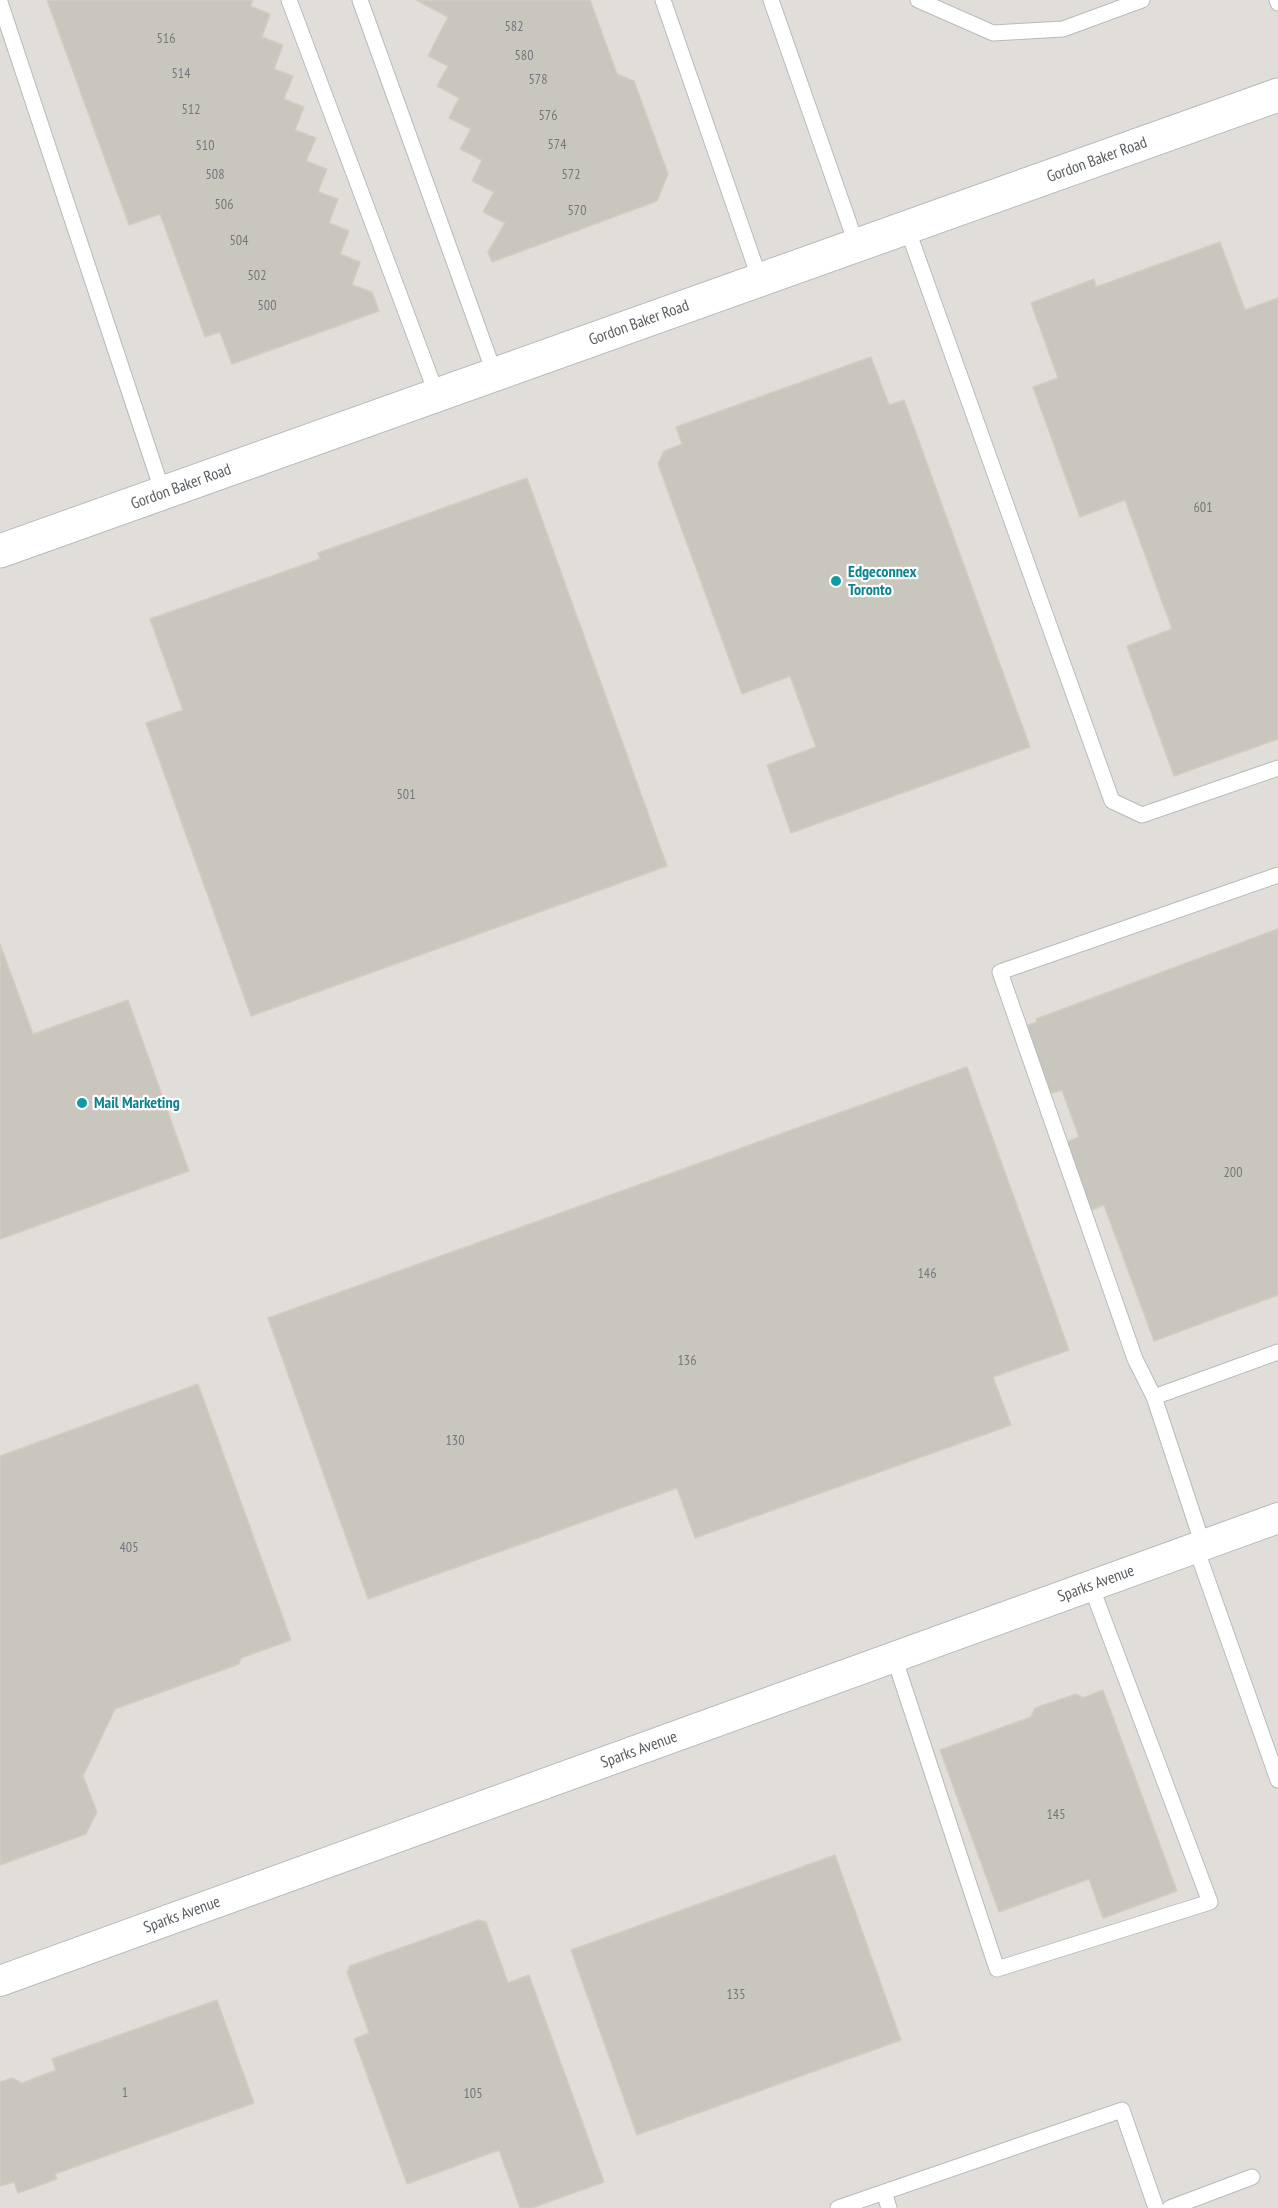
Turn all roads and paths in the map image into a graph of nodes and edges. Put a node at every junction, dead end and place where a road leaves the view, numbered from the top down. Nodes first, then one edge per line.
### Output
1 (289, 0) edge
2 (360, 0) edge
3 (663, 0) edge
4 (771, 0) edge
5 (918, 0) edge
6 (1142, 0) edge
7 (0, 2) edge
8 (1278, 95) edge
9 (907, 228) junction
10 (857, 246) junction
11 (760, 280) junction
12 (495, 375) junction
13 (437, 395) junction
14 (164, 493) junction
15 (0, 551) edge
16 (1278, 768) edge
17 (1278, 875) edge
18 (1278, 1352) edge
19 (1154, 1397) junction
20 (1278, 1518) edge
21 (1200, 1546) junction
22 (1091, 1586) junction
23 (894, 1657) junction
24 (1278, 1780) edge
25 (0, 1981) edge
26 (1252, 2177) dead end
27 (884, 2192) junction
28 (838, 2208) edge
29 (889, 2208) edge
30 (1156, 2208) edge
31 (1170, 2208) edge

1 - 13 lane
2 - 12 lane
3 - 11 lane
4 - 10 lane
5 - 6 lane
7 - 14 lane
8 - 9 street, Gordon Baker Road
9 - 10 street, Gordon Baker Road
9 - 16 lane
10 - 11 street, Gordon Baker Road
11 - 12 street, Gordon Baker Road
12 - 13 street, Gordon Baker Road
13 - 14 street, Gordon Baker Road
14 - 15 street, Gordon Baker Road
17 - 19 lane
18 - 19 lane
19 - 21 lane
20 - 21 street, Sparks Avenue
21 - 22 street, Sparks Avenue
21 - 24 lane
22 - 23 street, Sparks Avenue
22 - 23 lane
23 - 25 street, Sparks Avenue
26 - 31 lane
27 - 28 lane
27 - 29 lane
27 - 30 lane

